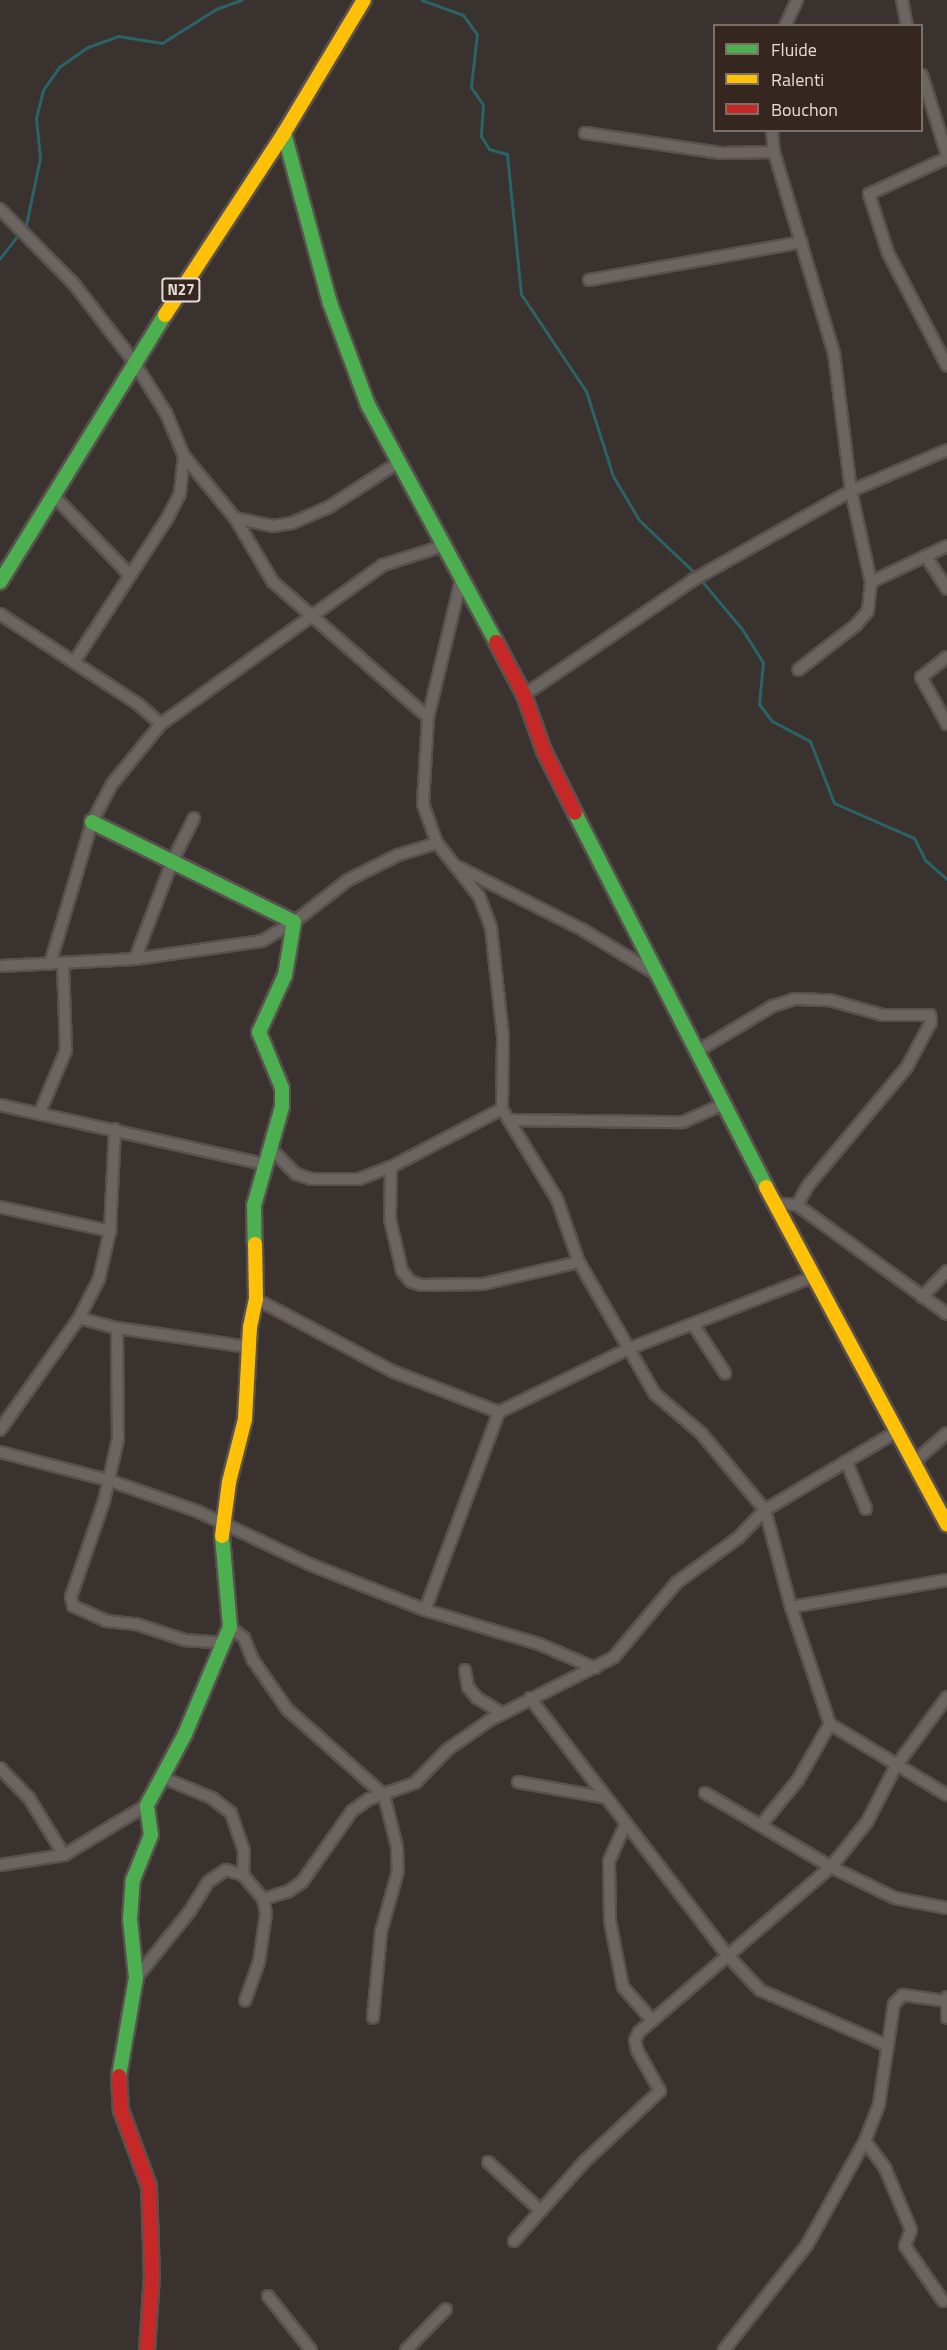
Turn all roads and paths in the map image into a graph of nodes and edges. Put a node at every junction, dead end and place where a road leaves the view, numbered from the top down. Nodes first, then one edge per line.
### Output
1 (364, 0) edge
2 (797, 0) edge
3 (902, 0) edge
4 (786, 24) edge
5 (907, 24) edge
6 (923, 81) edge
7 (772, 132) edge
8 (284, 133) junction
9 (585, 133) dead end
10 (774, 152) junction
11 (947, 156) edge
12 (0, 209) edge
13 (802, 242) junction
14 (589, 280) dead end
15 (134, 362) junction
16 (947, 366) edge
17 (947, 450) edge
18 (184, 456) junction
19 (399, 462) junction
20 (851, 491) junction
21 (52, 494) junction
22 (235, 518) junction
23 (443, 546) junction
24 (947, 546) edge
25 (927, 558) junction
26 (130, 575) junction
27 (461, 580) junction
28 (0, 582) edge
29 (871, 582) junction
30 (947, 590) edge
31 (0, 614) edge
32 (309, 614) junction
33 (947, 657) edge
34 (74, 662) junction
35 (798, 670) dead end
36 (524, 695) junction
37 (428, 717) junction
38 (161, 724) junction
39 (947, 724) edge
40 (194, 818) dead end
41 (92, 822) junction
42 (437, 843) junction
43 (172, 862) junction
44 (455, 866) junction
45 (294, 922) junction
46 (135, 959) junction
47 (63, 963) junction
48 (50, 964) junction
49 (0, 966) edge
50 (659, 976) junction
51 (696, 1052) junction
52 (0, 1105) edge
53 (722, 1105) junction
54 (502, 1109) junction
55 (40, 1112) junction
56 (509, 1120) junction
57 (115, 1129) junction
58 (270, 1148) junction
59 (264, 1164) junction
60 (391, 1167) junction
61 (773, 1203) junction
62 (797, 1205) junction
63 (0, 1207) edge
64 (110, 1231) junction
65 (579, 1262) junction
66 (947, 1272) edge
67 (813, 1277) junction
68 (922, 1297) junction
69 (256, 1299) junction
70 (947, 1314) edge
71 (79, 1318) junction
72 (693, 1324) junction
73 (117, 1328) junction
74 (249, 1347) junction
75 (628, 1348) junction
76 (725, 1373) dead end
77 (500, 1412) junction
78 (0, 1430) edge
79 (897, 1432) junction
80 (947, 1433) edge
81 (0, 1452) edge
82 (846, 1461) junction
83 (913, 1463) junction
84 (108, 1480) junction
85 (866, 1509) dead end
86 (765, 1510) junction
87 (223, 1522) junction
88 (947, 1525) edge
89 (947, 1580) edge
90 (791, 1607) junction
91 (425, 1610) junction
92 (230, 1627) junction
93 (225, 1643) junction
94 (595, 1668) junction
95 (465, 1670) dead end
96 (947, 1697) edge
97 (531, 1698) junction
98 (502, 1713) junction
99 (830, 1724) junction
100 (896, 1766) junction
101 (0, 1768) edge
102 (161, 1778) junction
103 (518, 1782) dead end
104 (705, 1794) dead end
105 (384, 1795) junction
106 (947, 1795) edge
107 (607, 1798) junction
108 (147, 1805) junction
109 (626, 1823) junction
110 (761, 1825) junction
111 (64, 1855) junction
112 (0, 1865) edge
113 (831, 1867) junction
114 (243, 1875) junction
115 (263, 1899) junction
116 (947, 1908) edge
117 (728, 1956) junction
118 (136, 1978) junction
119 (946, 1999) edge
120 (245, 2001) dead end
121 (373, 2018) dead end
122 (947, 2018) edge
123 (651, 2019) junction
124 (888, 2046) junction
125 (865, 2141) junction
126 (488, 2162) dead end
127 (541, 2211) junction
128 (514, 2241) dead end
129 (268, 2296) dead end
130 (943, 2301) dead end
131 (446, 2309) dead end
132 (147, 2350) edge
133 (311, 2350) edge
134 (406, 2350) edge
135 (724, 2350) edge

1 - 8 street, N27
2 - 4 street
3 - 5 street
6 - 11 street
7 - 10 street
8 - 15 street, N27
8 - 19 street
9 - 10 street
10 - 13 street
11 - 16 street
12 - 15 street
13 - 14 street
13 - 20 street
15 - 18 street
15 - 21 street, N27
17 - 20 street
18 - 22 street
18 - 26 street
19 - 22 street
19 - 23 street
20 - 29 street
20 - 36 street
21 - 26 street
21 - 28 street, N27
22 - 32 street
23 - 27 street
23 - 32 street
24 - 25 street
25 - 29 street
25 - 30 street
26 - 34 street
27 - 36 street
27 - 37 street
29 - 35 street
31 - 34 street
32 - 37 street
32 - 38 street
33 - 39 street
34 - 38 street
36 - 50 street
37 - 42 street
38 - 41 street
40 - 43 street
41 - 43 street
41 - 48 street
42 - 44 street
42 - 45 street
43 - 45 street
43 - 46 street
44 - 50 street
44 - 54 street
45 - 46 street
45 - 58 street
46 - 47 street
47 - 48 street
47 - 55 street
48 - 49 street
50 - 51 street
51 - 53 street
51 - 62 street
52 - 55 street
53 - 56 street
53 - 61 street
54 - 56 street
54 - 60 street
55 - 57 street
56 - 65 street
57 - 59 street
57 - 64 street
58 - 59 street
58 - 60 street
59 - 69 street
60 - 65 street
61 - 62 street
61 - 67 street
62 - 68 street
63 - 64 street
64 - 71 street
65 - 75 street
66 - 68 street
67 - 72 street
67 - 79 street
68 - 70 street
69 - 74 street
69 - 77 street
71 - 73 street
71 - 78 street
72 - 75 street
72 - 76 street
73 - 74 street
73 - 84 street
74 - 87 street
75 - 77 street
75 - 86 street
77 - 91 street
79 - 82 street
79 - 83 street
80 - 83 street
81 - 84 street
82 - 85 street
82 - 86 street
83 - 88 street
84 - 87 street
84 - 93 street
86 - 90 street
86 - 94 street
87 - 91 street
87 - 92 street
89 - 90 street
90 - 99 street
91 - 94 street
92 - 93 street
92 - 105 street
93 - 102 street
94 - 97 street
95 - 98 street
96 - 100 street
97 - 98 street
97 - 107 street
98 - 105 street
99 - 100 street
99 - 110 street
100 - 106 street
100 - 113 street
101 - 111 street
102 - 108 street
102 - 114 street
103 - 107 street
104 - 110 street
105 - 115 street
105 - 121 street
107 - 109 street
108 - 111 street
108 - 118 street
109 - 117 street
109 - 123 street
110 - 113 street
111 - 112 street
113 - 116 street
113 - 117 street
114 - 115 street
114 - 118 street
115 - 120 street
117 - 123 street
117 - 124 street
118 - 132 street
119 - 122 street
119 - 124 street
123 - 127 street
124 - 125 street
125 - 130 street
125 - 135 street
126 - 127 street
127 - 128 street
129 - 133 street
131 - 134 street

